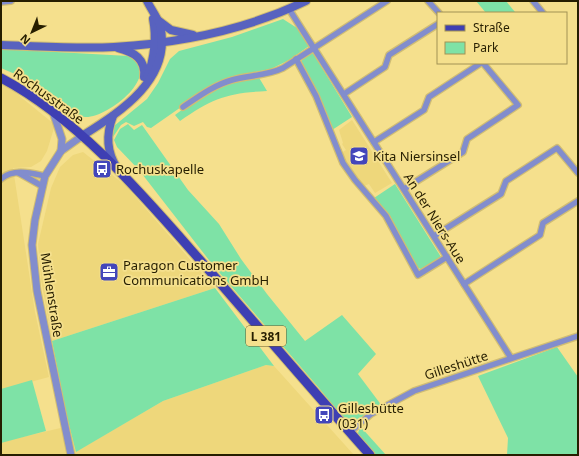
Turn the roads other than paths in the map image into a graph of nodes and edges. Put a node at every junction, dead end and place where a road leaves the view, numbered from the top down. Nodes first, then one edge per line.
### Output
1 (11, 1) edge
2 (306, 1) edge
3 (387, 1) edge
4 (428, 1) edge
5 (533, 1) edge
6 (1, 2) edge
7 (289, 9) junction
8 (438, 12) edge
9 (542, 12) edge
10 (158, 20) junction
11 (437, 25) edge
12 (198, 36) junction
13 (159, 43) junction
14 (1, 45) edge
15 (114, 47) junction
16 (314, 47) junction
17 (296, 59) junction
18 (480, 64) edge
19 (483, 64) edge
20 (1, 78) edge
21 (143, 88) junction
22 (344, 94) junction
23 (183, 107) dead end
24 (52, 112) junction
25 (113, 116) junction
26 (82, 136) junction
27 (374, 142) junction
28 (61, 152) junction
29 (19, 173) junction
30 (578, 173) edge
31 (121, 174) junction
32 (45, 176) junction
33 (1, 179) edge
34 (42, 186) junction
35 (404, 189) junction
36 (578, 201) edge
37 (434, 236) junction
38 (446, 257) junction
39 (464, 284) junction
40 (578, 336) edge
41 (511, 358) junction
42 (350, 432) junction
43 (71, 455) edge
44 (370, 455) edge

1 - 6 street
2 - 7 main road
3 - 16 street
4 - 8 street
5 - 9 street
7 - 12 main road
7 - 16 street, An der Niers-Aue
10 - 12 main road
10 - 13 main road
10 - 13 main road
11 - 22 street
12 - 13 main road
13 - 15 main road
13 - 21 main road, Mühlenstraße
14 - 15 main road
15 - 21 main road
16 - 17 street
16 - 22 street, An der Niers-Aue
17 - 23 street
17 - 38 street
18 - 27 street
19 - 35 street
20 - 24 main road, Rochusstraße / L 381
21 - 25 main road, Mühlenstraße
22 - 27 street, An der Niers-Aue
24 - 26 main road, Rochusstraße / L 381
24 - 28 street
25 - 26 main road, Mühlenstraße
25 - 31 main road
26 - 28 street, Mühlenstraße
26 - 31 main road, L 381
27 - 35 street, An der Niers-Aue
28 - 32 street, Mühlenstraße
29 - 32 street
29 - 33 street
29 - 34 street
30 - 37 street
31 - 42 main road, L 381
32 - 34 street, Mühlenstraße
34 - 43 street, Mühlenstraße
35 - 37 street, An der Niers-Aue
36 - 39 street
37 - 38 street, An der Niers-Aue
38 - 39 street, An der Niers-Aue
39 - 41 street, An der Niers-Aue
40 - 41 street, Gilleshütte
41 - 42 street, Gilleshütte
42 - 44 main road, L 381

